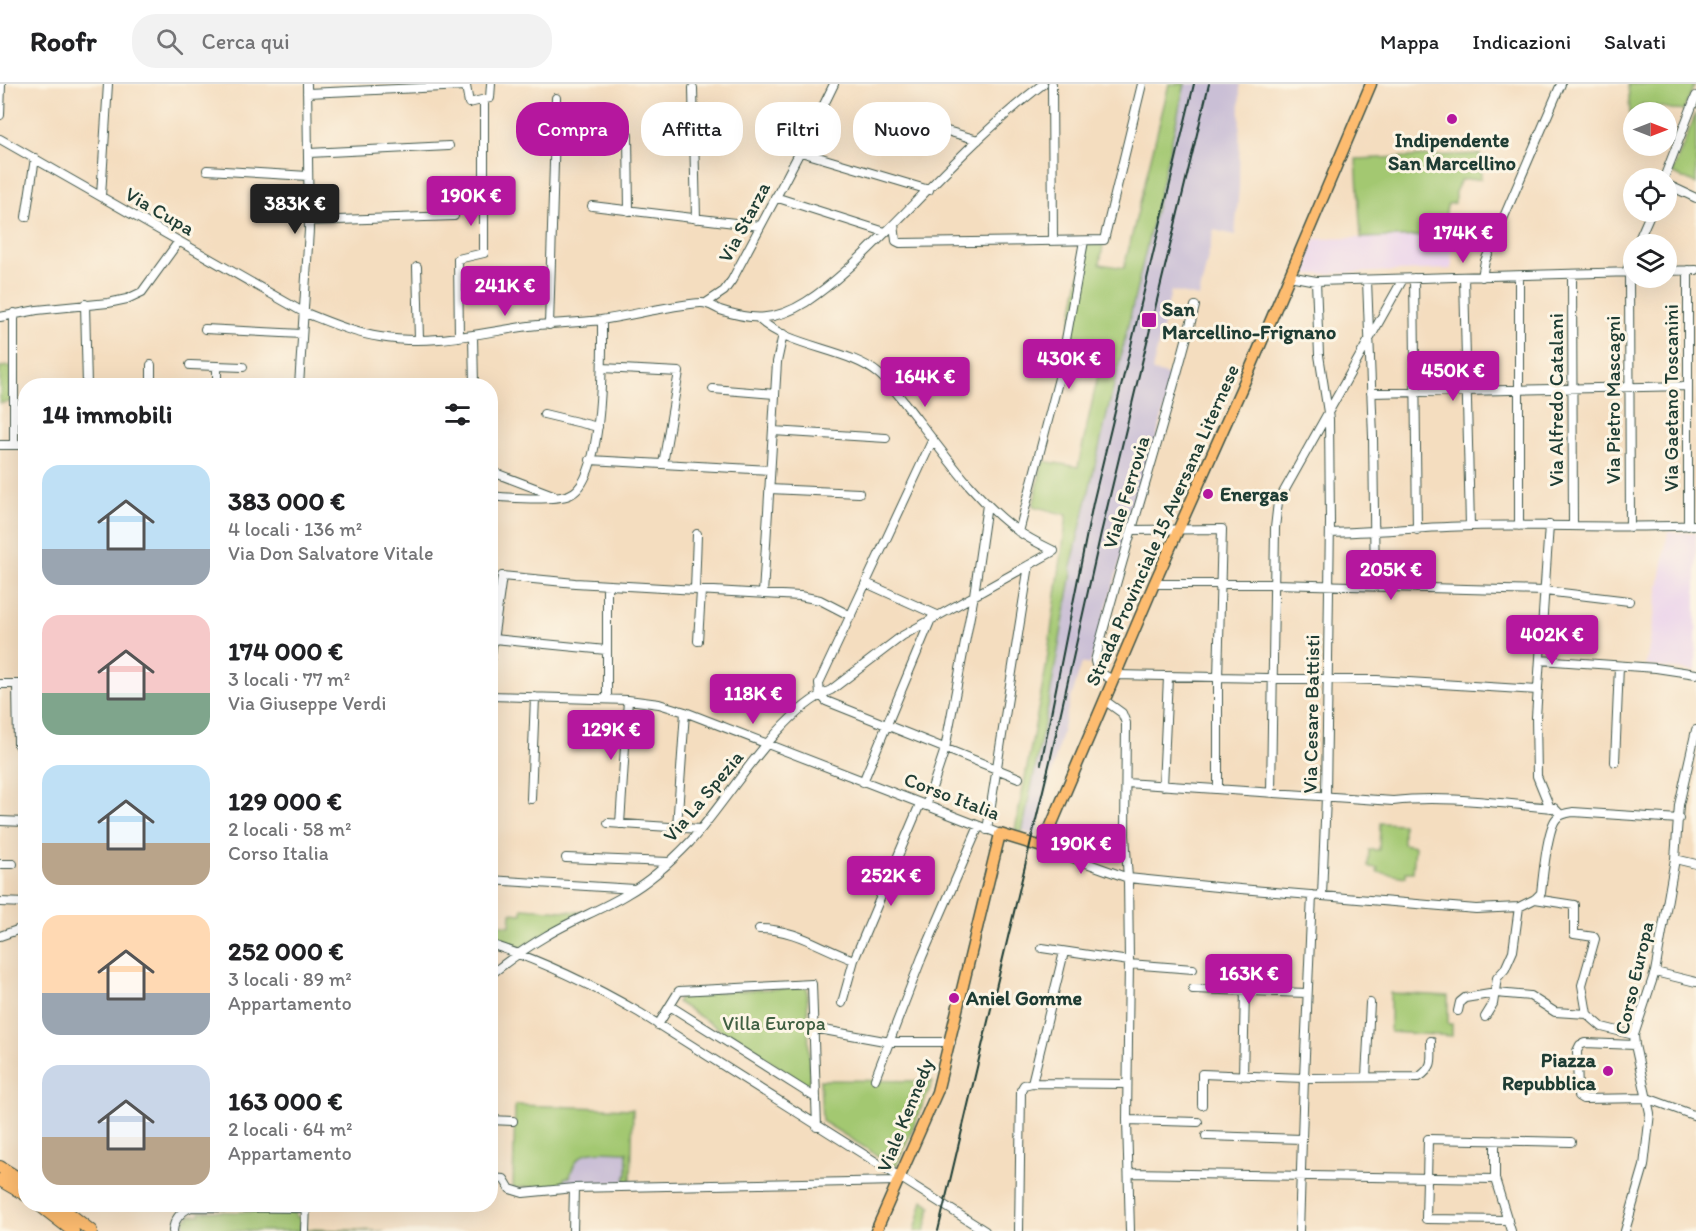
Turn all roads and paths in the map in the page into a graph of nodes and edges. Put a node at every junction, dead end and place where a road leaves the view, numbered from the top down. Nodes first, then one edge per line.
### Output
1 (2, 84) edge
2 (108, 84) edge
3 (491, 84) edge
4 (834, 84) edge
5 (1043, 84) edge
6 (1052, 84) edge
7 (1142, 84) edge
8 (1371, 84) edge
9 (1561, 84) edge
10 (693, 88) dead end
11 (307, 89) edge
12 (1696, 96) edge
13 (556, 98) dead end
14 (484, 100) junction
15 (825, 102) edge
16 (0, 115) edge
17 (951, 132) edge
18 (0, 139) edge
19 (978, 140) junction
20 (448, 146) dead end
21 (309, 153) junction
22 (629, 156) edge
23 (799, 156) edge
24 (814, 156) edge
25 (35, 158) junction
26 (1668, 168) edge
27 (207, 170) dead end
28 (308, 176) junction
29 (1677, 189) edge
30 (929, 190) junction
31 (101, 196) junction
32 (775, 197) junction
33 (1696, 198) edge
34 (592, 206) dead end
35 (630, 211) junction
36 (454, 216) dead end
37 (26, 217) dead end
38 (696, 219) junction
39 (309, 221) junction
40 (894, 224) junction
41 (759, 226) junction
42 (885, 232) junction
43 (1053, 240) junction
44 (178, 241) junction
45 (1084, 241) junction
46 (417, 267) dead end
47 (1692, 270) edge
48 (1677, 271) edge
49 (1623, 272) edge
50 (1572, 274) junction
51 (1289, 276) junction
52 (1519, 276) junction
53 (1464, 277) junction
54 (1482, 277) junction
55 (1414, 278) junction
56 (1403, 279) junction
57 (1367, 280) junction
58 (1316, 281) junction
59 (1629, 288) edge
60 (706, 303) junction
61 (85, 304) junction
62 (1195, 306) dead end
63 (303, 312) junction
64 (14, 313) junction
65 (0, 317) edge
66 (759, 319) junction
67 (602, 320) junction
68 (549, 325) junction
69 (205, 329) dead end
70 (302, 334) junction
71 (783, 334) junction
72 (472, 336) junction
73 (459, 337) junction
74 (419, 339) junction
75 (1369, 339) junction
76 (151, 365) dead end
77 (190, 365) dead end
78 (217, 366) junction
79 (243, 367) dead end
80 (602, 369) junction
81 (87, 378) edge
82 (151, 378) edge
83 (217, 378) edge
84 (299, 378) edge
85 (474, 378) edge
86 (1688, 386) junction
87 (1630, 387) junction
88 (713, 389) dead end
89 (1572, 389) junction
90 (1519, 390) junction
91 (1466, 391) junction
92 (1371, 393) junction
93 (1415, 393) junction
94 (775, 394) junction
95 (1328, 411) junction
96 (544, 414) dead end
97 (597, 427) junction
98 (772, 431) junction
99 (886, 438) dead end
100 (933, 439) junction
101 (0, 445) edge
102 (14, 445) junction
103 (18, 445) edge
104 (590, 460) junction
105 (663, 464) junction
106 (770, 470) junction
107 (498, 474) edge
108 (1692, 482) edge
109 (769, 489) junction
110 (859, 493) dead end
111 (556, 496) junction
112 (498, 497) edge
113 (987, 505) junction
114 (1549, 525) junction
115 (1573, 525) junction
116 (1692, 525) edge
117 (1470, 526) junction
118 (1520, 526) junction
119 (1630, 527) junction
120 (1179, 529) junction
121 (1131, 530) junction
122 (1418, 530) junction
123 (1019, 532) junction
124 (1375, 532) junction
125 (1330, 533) junction
126 (697, 534) dead end
127 (1029, 565) junction
128 (866, 582) junction
129 (1154, 584) junction
130 (1220, 584) junction
131 (1275, 584) junction
132 (607, 585) junction
133 (1329, 586) junction
134 (1375, 587) junction
135 (698, 591) junction
136 (1545, 591) junction
137 (763, 594) junction
138 (974, 595) junction
139 (1629, 600) dead end
140 (498, 608) edge
141 (851, 616) junction
142 (934, 617) junction
143 (498, 639) edge
144 (698, 641) dead end
145 (606, 650) junction
146 (1540, 660) junction
147 (1619, 666) junction
148 (1696, 674) edge
149 (1168, 676) junction
150 (1114, 678) junction
151 (1218, 678) junction
152 (1273, 679) junction
153 (1328, 680) junction
154 (0, 684) edge
155 (18, 684) edge
156 (1538, 690) junction
157 (820, 694) junction
158 (498, 696) edge
159 (535, 698) junction
160 (607, 699) junction
161 (628, 699) junction
162 (1104, 700) junction
163 (685, 712) junction
164 (886, 725) junction
165 (1696, 732) edge
166 (767, 745) junction
167 (945, 749) junction
168 (1615, 762) dead end
169 (997, 770) junction
170 (1019, 778) dead end
171 (863, 782) junction
172 (1126, 783) junction
173 (1163, 786) junction
174 (1218, 789) junction
175 (1271, 793) junction
176 (1326, 796) junction
177 (531, 799) dead end
178 (923, 805) junction
179 (1550, 808) junction
180 (1561, 815) junction
181 (1679, 819) junction
182 (0, 821) edge
183 (18, 822) edge
184 (608, 823) dead end
185 (620, 824) junction
186 (677, 827) junction
187 (983, 828) junction
188 (700, 829) junction
189 (1000, 834) junction
190 (1042, 847) junction
191 (566, 858) dead end
192 (1676, 859) junction
193 (669, 862) junction
194 (0, 864) edge
195 (13, 864) dead end
196 (1696, 864) edge
197 (1128, 878) junction
198 (498, 880) edge
199 (635, 889) junction
200 (1312, 895) junction
201 (1322, 896) junction
202 (1535, 899) junction
203 (0, 902) edge
204 (18, 903) edge
205 (1519, 907) junction
206 (759, 929) dead end
207 (18, 931) edge
208 (0, 936) edge
209 (498, 947) edge
210 (1042, 948) dead end
211 (1064, 952) junction
212 (521, 954) junction
213 (854, 960) junction
214 (1129, 962) junction
215 (1193, 969) dead end
216 (498, 970) edge
217 (1655, 972) junction
218 (1696, 982) edge
219 (1192, 989) dead end
220 (1245, 991) junction
221 (1307, 993) junction
222 (1496, 993) junction
223 (842, 1003) dead end
224 (1370, 1003) dead end
225 (670, 1006) junction
226 (1458, 1011) dead end
227 (1587, 1014) junction
228 (1485, 1017) dead end
229 (658, 1024) junction
230 (813, 1028) junction
231 (1634, 1035) junction
232 (1431, 1041) dead end
233 (890, 1042) junction
234 (951, 1042) junction
235 (1635, 1045) junction
236 (1243, 1076) junction
237 (1366, 1077) junction
238 (1304, 1078) junction
239 (874, 1079) dead end
240 (1032, 1083) junction
241 (1127, 1084) junction
242 (816, 1098) junction
243 (1647, 1098) junction
244 (1202, 1105) dead end
245 (1696, 1116) edge
246 (498, 1120) edge
247 (1127, 1120) junction
248 (513, 1121) dead end
249 (1198, 1122) dead end
250 (817, 1126) junction
251 (1206, 1137) dead end
252 (1302, 1139) junction
253 (1495, 1140) junction
254 (1572, 1142) dead end
255 (0, 1167) edge
256 (1129, 1173) junction
257 (1301, 1176) junction
258 (1426, 1177) junction
259 (18, 1178) edge
260 (498, 1179) edge
261 (899, 1179) junction
262 (1495, 1179) junction
263 (0, 1180) edge
264 (574, 1188) junction
265 (18, 1191) edge
266 (48, 1212) edge
267 (67, 1212) edge
268 (182, 1212) edge
269 (306, 1212) edge
270 (1508, 1220) junction
271 (73, 1231) edge
272 (91, 1231) edge
273 (173, 1231) edge
274 (306, 1231) edge
275 (573, 1231) edge
276 (876, 1231) edge
277 (985, 1231) edge
278 (1019, 1231) edge
279 (1130, 1231) edge
280 (1299, 1231) edge
281 (1511, 1231) edge
282 (1625, 1231) edge

1 - 16 street
2 - 31 street
3 - 14 street
4 - 15 street, Via Starza
5 - 19 street
6 - 43 street
7 - 45 street
8 - 51 main road, Strada Provinciale 15 Aversana Liternese
9 - 54 street
10 - 38 street
11 - 14 street
11 - 21 street
12 - 26 street
13 - 68 street
14 - 73 street
17 - 19 street
18 - 25 street, Via Cupa
19 - 30 street
20 - 21 street
21 - 28 street
22 - 35 street
23 - 32 street, Via Starza
24 - 30 street
25 - 31 street, Via Cupa
25 - 37 street
27 - 28 street
28 - 39 street
29 - 33 street
30 - 40 street
31 - 44 street, Via Cupa
32 - 41 street, Via Starza
32 - 42 street
34 - 35 street
35 - 38 street
36 - 39 street
38 - 41 street
39 - 63 street
40 - 42 street
40 - 43 street
41 - 60 street, Via Starza
42 - 66 street
43 - 45 street
44 - 61 street
44 - 63 street, Via Cupa
45 - 123 street
46 - 74 street
47 - 48 street
47 - 86 street, Via Gaetano Toscanini
49 - 50 street
50 - 52 street
50 - 89 street, Via Alfredo Catalani
51 - 58 street
51 - 120 main road, Strada Provinciale 15 Aversana Liternese
52 - 54 street
52 - 90 street
53 - 54 street
53 - 55 street
53 - 91 street
55 - 56 street
55 - 93 street
56 - 57 street
56 - 75 street
57 - 58 street
57 - 75 street
58 - 95 street, Via Cesare Battisti
59 - 87 street, Via Pietro Mascagni
60 - 66 street
60 - 67 street, Via Cupa
61 - 64 street
61 - 81 street
62 - 121 street, Viale Ferrovia
63 - 70 street
63 - 74 street, Via Cupa
64 - 65 street
64 - 102 street
66 - 71 street
67 - 68 street, Via Cupa
67 - 80 street
68 - 72 street, Via Cupa
69 - 70 street
70 - 84 street
71 - 94 street
71 - 100 street
72 - 73 street, Via Cupa
72 - 85 street
73 - 74 street, Via Cupa
75 - 92 street
75 - 95 street
76 - 82 street
77 - 78 street
78 - 79 street
78 - 83 street
80 - 97 street
80 - 105 street
86 - 87 street
86 - 108 street, Via Gaetano Toscanini
87 - 89 street
87 - 119 street, Via Pietro Mascagni
88 - 94 street
89 - 90 street
89 - 115 street, Via Alfredo Catalani
90 - 91 street
90 - 118 street
91 - 93 street
91 - 117 street
92 - 93 street
92 - 124 street
93 - 122 street
94 - 98 street
95 - 125 street, Via Cesare Battisti
95 - 131 street
96 - 97 street
97 - 104 street
98 - 99 street
98 - 106 street
100 - 113 street
100 - 128 street
101 - 102 street
102 - 103 street
104 - 105 street
104 - 111 street
105 - 106 street
106 - 109 street
107 - 111 street
108 - 116 street, Via Gaetano Toscanini
109 - 110 street
109 - 137 street
111 - 112 street
113 - 123 street
113 - 138 street
114 - 115 street
114 - 118 street
114 - 136 street
115 - 119 street
116 - 119 street
117 - 118 street
117 - 122 street
120 - 121 street
120 - 129 main road, Strada Provinciale 15 Aversana Liternese
120 - 130 street
121 - 150 street, Viale Ferrovia
122 - 124 street
123 - 127 street, Via La Spezia
124 - 125 street
124 - 134 street
125 - 133 street, Via Cesare Battisti
126 - 135 street
127 - 138 street, Via La Spezia
127 - 169 street
128 - 141 street
128 - 142 street
129 - 130 street
129 - 150 main road, Strada Provinciale 15 Aversana Liternese
130 - 131 street
130 - 151 street
131 - 133 street
131 - 152 street
132 - 135 street
132 - 140 street
132 - 145 street
133 - 134 street
133 - 153 street, Via Cesare Battisti
134 - 136 street
135 - 137 street
135 - 144 street
136 - 139 street
136 - 146 street
137 - 141 street
138 - 142 street, Via La Spezia
138 - 167 street
141 - 157 street
142 - 157 street, Via La Spezia
142 - 164 street
143 - 145 street
145 - 160 street
146 - 147 street
146 - 156 street
147 - 148 street
147 - 168 street
149 - 150 street
149 - 151 street
149 - 173 street
150 - 162 main road, Strada Provinciale 15 Aversana Liternese
151 - 152 street
151 - 174 street
152 - 153 street
152 - 175 street
153 - 156 street
153 - 176 street, Via Cesare Battisti
154 - 155 street
156 - 179 street
157 - 164 street
157 - 166 street, Via La Spezia
158 - 159 street, Corso Italia
159 - 160 street, Corso Italia
159 - 177 street
160 - 161 street, Corso Italia
161 - 163 street, Corso Italia
161 - 185 street
162 - 172 street
162 - 190 main road, Strada Provinciale 15 Aversana Liternese
163 - 166 street, Corso Italia
163 - 186 street
164 - 167 street
164 - 171 street
165 - 181 street, Corso Europa
166 - 171 street, Corso Italia
166 - 188 street, Via La Spezia
167 - 169 street
167 - 178 street
169 - 170 street
169 - 187 street
171 - 178 street, Corso Italia
172 - 173 street
172 - 197 street
173 - 174 street
174 - 175 street
175 - 176 street
176 - 179 street
176 - 201 street, Via Cesare Battisti
178 - 187 street, Corso Italia
178 - 213 street
179 - 180 street
180 - 181 street
180 - 202 street
181 - 192 street, Corso Europa
182 - 183 street
184 - 185 street
185 - 186 street
186 - 188 street
187 - 189 street, Corso Italia
187 - 233 street
188 - 193 street, Via La Spezia
189 - 190 main road, Corso Italia
189 - 234 main road, Viale Kennedy
190 - 197 street, Corso Italia
191 - 193 street
192 - 196 street
192 - 217 street, Corso Europa
193 - 199 street, Via La Spezia
194 - 195 street
197 - 200 street, Corso Italia
197 - 214 street
198 - 199 street
199 - 212 street, Via La Spezia
200 - 201 street, Corso Italia
200 - 221 street
201 - 205 street, Corso Italia
202 - 205 street
202 - 227 street
203 - 204 street
205 - 222 street
206 - 213 street
207 - 208 street
209 - 212 street
210 - 211 street
211 - 214 street
211 - 240 street
212 - 216 street, Via La Spezia
212 - 229 street
213 - 223 street
214 - 215 street
214 - 241 street
217 - 218 street
217 - 231 street, Corso Europa
219 - 220 street
220 - 221 street
220 - 236 street
221 - 238 street
222 - 226 street
222 - 227 street
222 - 228 street
224 - 237 street
225 - 229 street
225 - 230 street
225 - 242 street
227 - 231 street
229 - 250 street
230 - 233 street
230 - 242 street
231 - 235 street, Corso Europa
232 - 237 street
233 - 234 street
233 - 239 street
234 - 261 main road, Viale Kennedy
235 - 243 street, Corso Europa
235 - 243 street
236 - 238 street
236 - 244 street
237 - 238 street
238 - 252 street
240 - 241 street
240 - 278 street
241 - 247 street
242 - 250 street
243 - 245 street
243 - 282 street, Corso Europa
246 - 248 street
247 - 249 street
247 - 256 street
250 - 261 street
251 - 252 street
252 - 257 street
253 - 254 street
253 - 258 street
253 - 262 street
255 - 259 highway
256 - 257 street
256 - 279 street
257 - 258 street
257 - 280 street
258 - 262 street
258 - 270 street
260 - 264 street
261 - 264 street
261 - 276 main road, Viale Kennedy
261 - 277 street
262 - 270 street
263 - 265 highway
264 - 275 street
266 - 271 highway
267 - 272 highway
268 - 273 street
269 - 274 street
270 - 281 street

